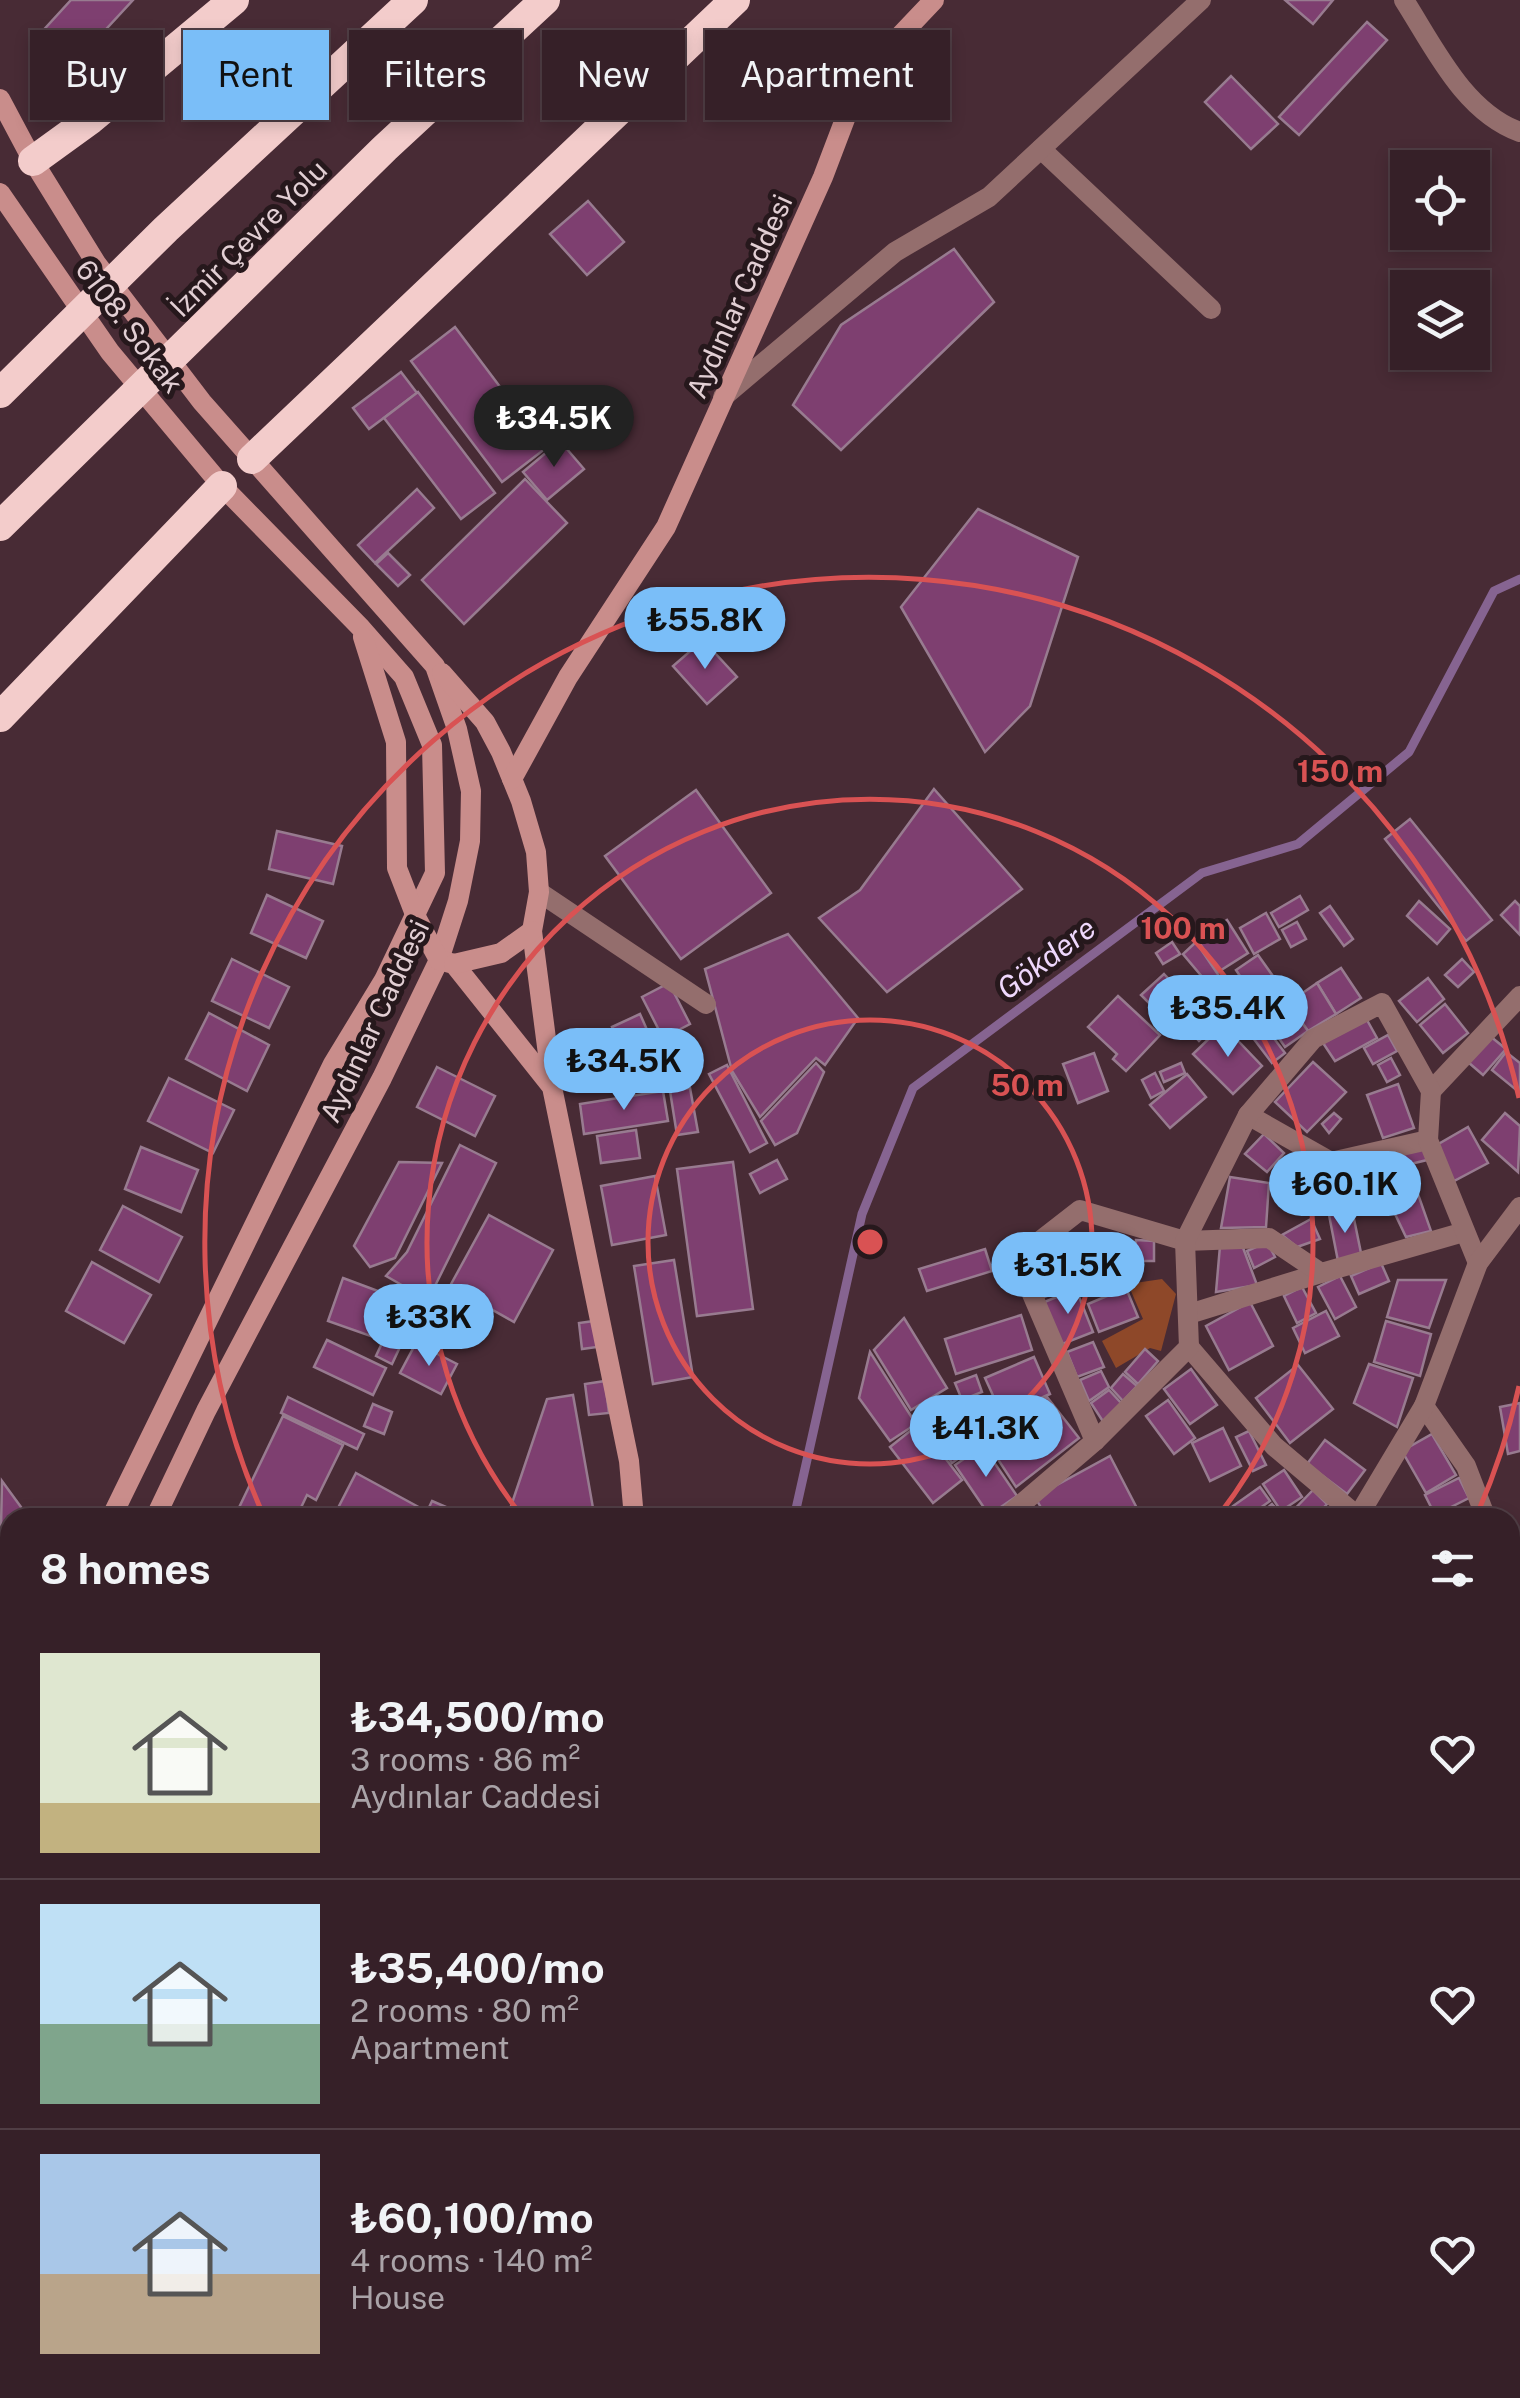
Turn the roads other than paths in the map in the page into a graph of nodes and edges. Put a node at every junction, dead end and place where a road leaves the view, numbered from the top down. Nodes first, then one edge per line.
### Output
1 (234, 0) edge
2 (413, 0) edge
3 (545, 0) edge
4 (735, 0) edge
5 (934, 0) edge
6 (1201, 0) edge
7 (1404, 0) edge
8 (0, 99) edge
9 (1520, 132) edge
10 (1041, 149) junction
11 (34, 162) junction
12 (0, 193) edge
13 (1212, 309) dead end
14 (0, 393) edge
15 (723, 397) junction
16 (252, 459) junction
17 (222, 486) junction
18 (0, 526) edge
19 (360, 628) junction
20 (435, 666) junction
21 (0, 717) edge
22 (512, 780) junction
23 (539, 892) junction
24 (416, 917) junction
25 (532, 931) junction
26 (447, 962) junction
27 (1520, 996) edge
28 (706, 1004) dead end
29 (552, 1087) junction
30 (1431, 1091) junction
31 (1248, 1115) junction
32 (1428, 1140) junction
33 (1520, 1207) edge
34 (1464, 1232) junction
35 (1185, 1241) junction
36 (1478, 1263) junction
37 (1321, 1274) junction
38 (1189, 1314) junction
39 (1188, 1347) junction
40 (1424, 1406) junction
41 (1095, 1440) junction
42 (116, 1508) edge
43 (160, 1508) edge
44 (633, 1508) edge
45 (1017, 1508) edge
46 (1348, 1508) edge
47 (1363, 1508) edge
48 (1482, 1508) edge

1 - 11 highway
2 - 14 highway
3 - 18 highway, İzmir Çevre Yolu
4 - 16 highway
5 - 15 main road, Aydınlar Caddesi
6 - 10 street
7 - 9 street
8 - 11 main road, 6108. Sokak
10 - 13 street
10 - 15 street
11 - 16 main road, 6108. Sokak
12 - 17 main road, 6108. Sokak
15 - 22 main road, Aydınlar Caddesi
16 - 20 main road, Aydınlar Caddesi
17 - 19 main road, Aydınlar Caddesi
17 - 21 highway
19 - 24 main road
19 - 24 main road, Aydınlar Caddesi
20 - 22 main road
20 - 26 main road, Aydınlar Caddesi
22 - 23 main road
23 - 25 main road
23 - 28 street
24 - 26 main road
24 - 42 main road, Aydınlar Caddesi
25 - 26 main road
25 - 29 main road
26 - 29 main road
26 - 43 main road, Aydınlar Caddesi
27 - 30 street
29 - 44 main road
30 - 31 street
30 - 32 street
31 - 32 street
31 - 35 street
32 - 34 street
33 - 36 street
34 - 36 street
34 - 37 street
35 - 37 street
35 - 38 street
35 - 41 street
36 - 40 street
37 - 38 street
38 - 39 street
39 - 41 street
39 - 46 street
40 - 47 street
40 - 48 street
41 - 45 street

